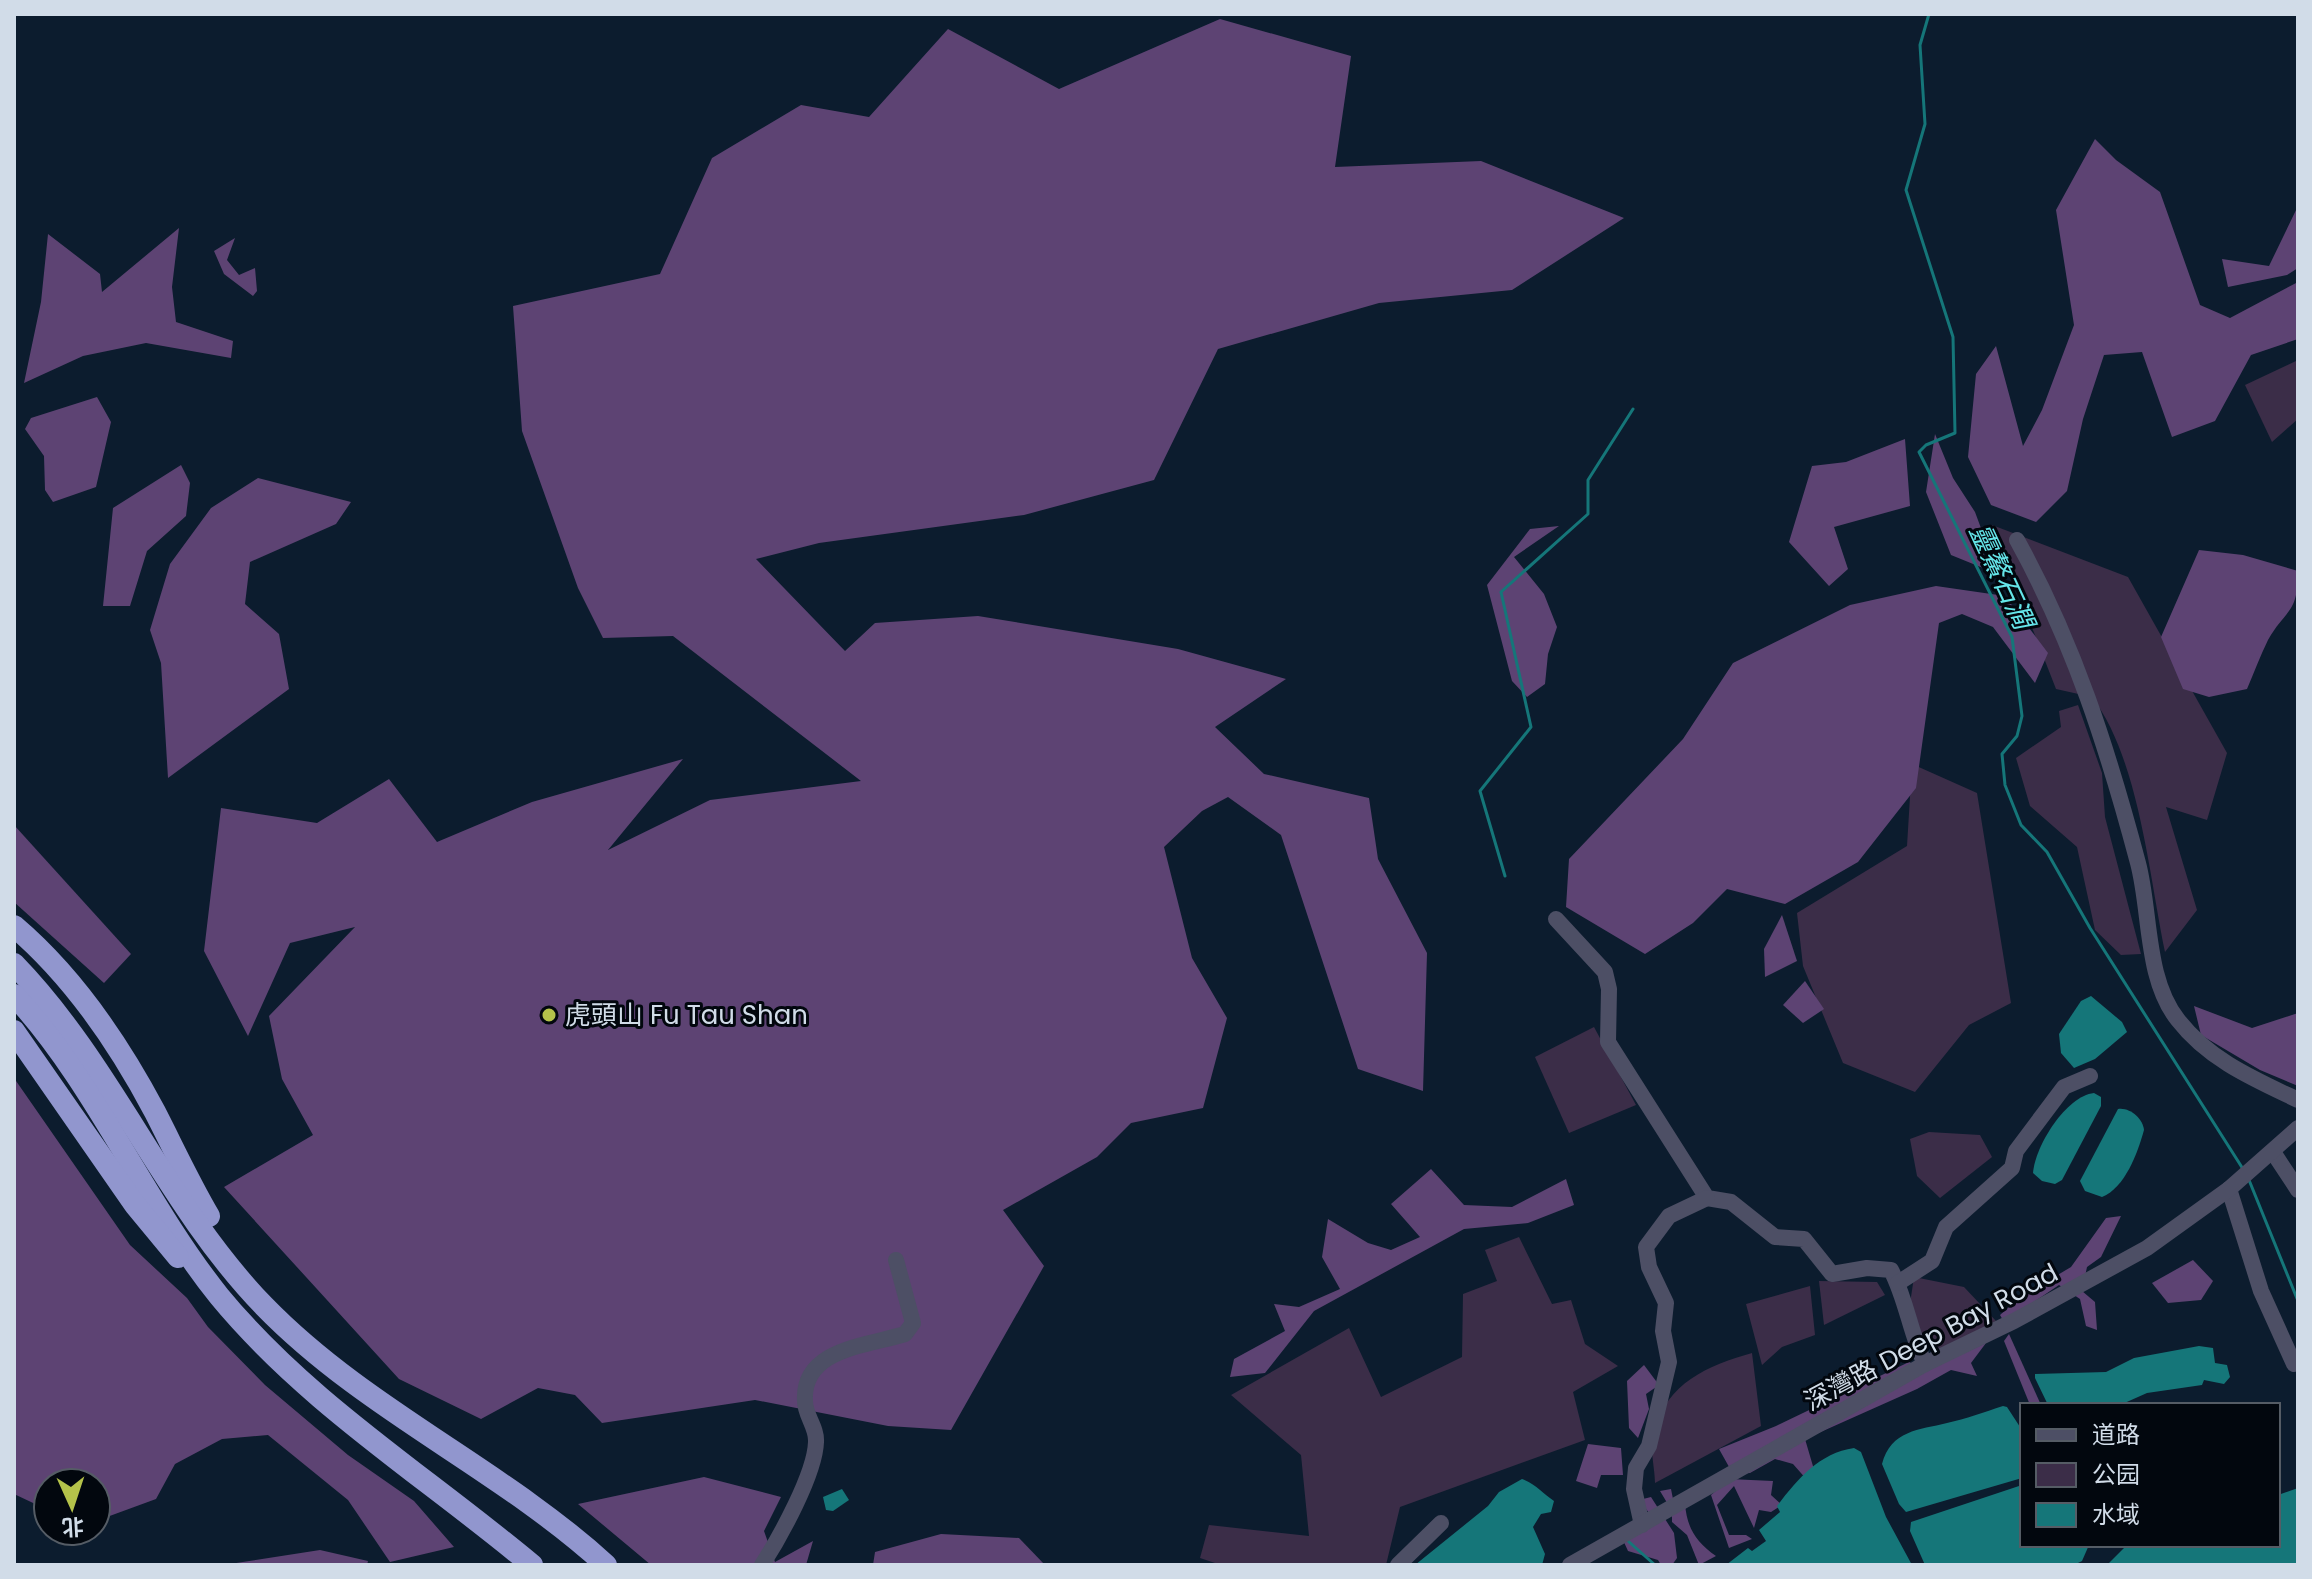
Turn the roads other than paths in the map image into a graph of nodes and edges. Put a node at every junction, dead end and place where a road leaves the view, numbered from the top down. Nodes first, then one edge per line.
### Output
1 (2017, 540) dead end
2 (1556, 919) dead end
3 (14, 926) edge
4 (14, 964) edge
5 (14, 995) edge
6 (14, 1031) edge
7 (2090, 1076) dead end
8 (2298, 1100) edge
9 (2298, 1128) edge
10 (2273, 1152) junction
11 (2229, 1189) junction
12 (2298, 1190) edge
13 (1707, 1198) junction
14 (896, 1260) dead end
15 (1898, 1283) junction
16 (244, 1284) junction
17 (224, 1302) junction
18 (1925, 1364) junction
19 (2294, 1364) dead end
20 (1441, 1523) dead end
21 (1642, 1525) junction
22 (532, 1565) edge
23 (606, 1565) edge
24 (762, 1565) edge
25 (1398, 1565) edge
26 (1570, 1565) edge

1 - 8 street
2 - 13 street
3 - 16 highway
4 - 16 highway
5 - 17 highway
6 - 17 highway
7 - 15 street
9 - 10 street, 深灣路 Deep Bay Road
10 - 11 street, 深灣路 Deep Bay Road
10 - 12 street
11 - 18 street, 深灣路 Deep Bay Road
11 - 19 street
13 - 15 street
13 - 21 street
14 - 24 street
15 - 18 street
16 - 23 highway
17 - 22 highway
18 - 21 street, 深灣路 Deep Bay Road
20 - 25 street
21 - 26 street, 深灣路 Deep Bay Road

